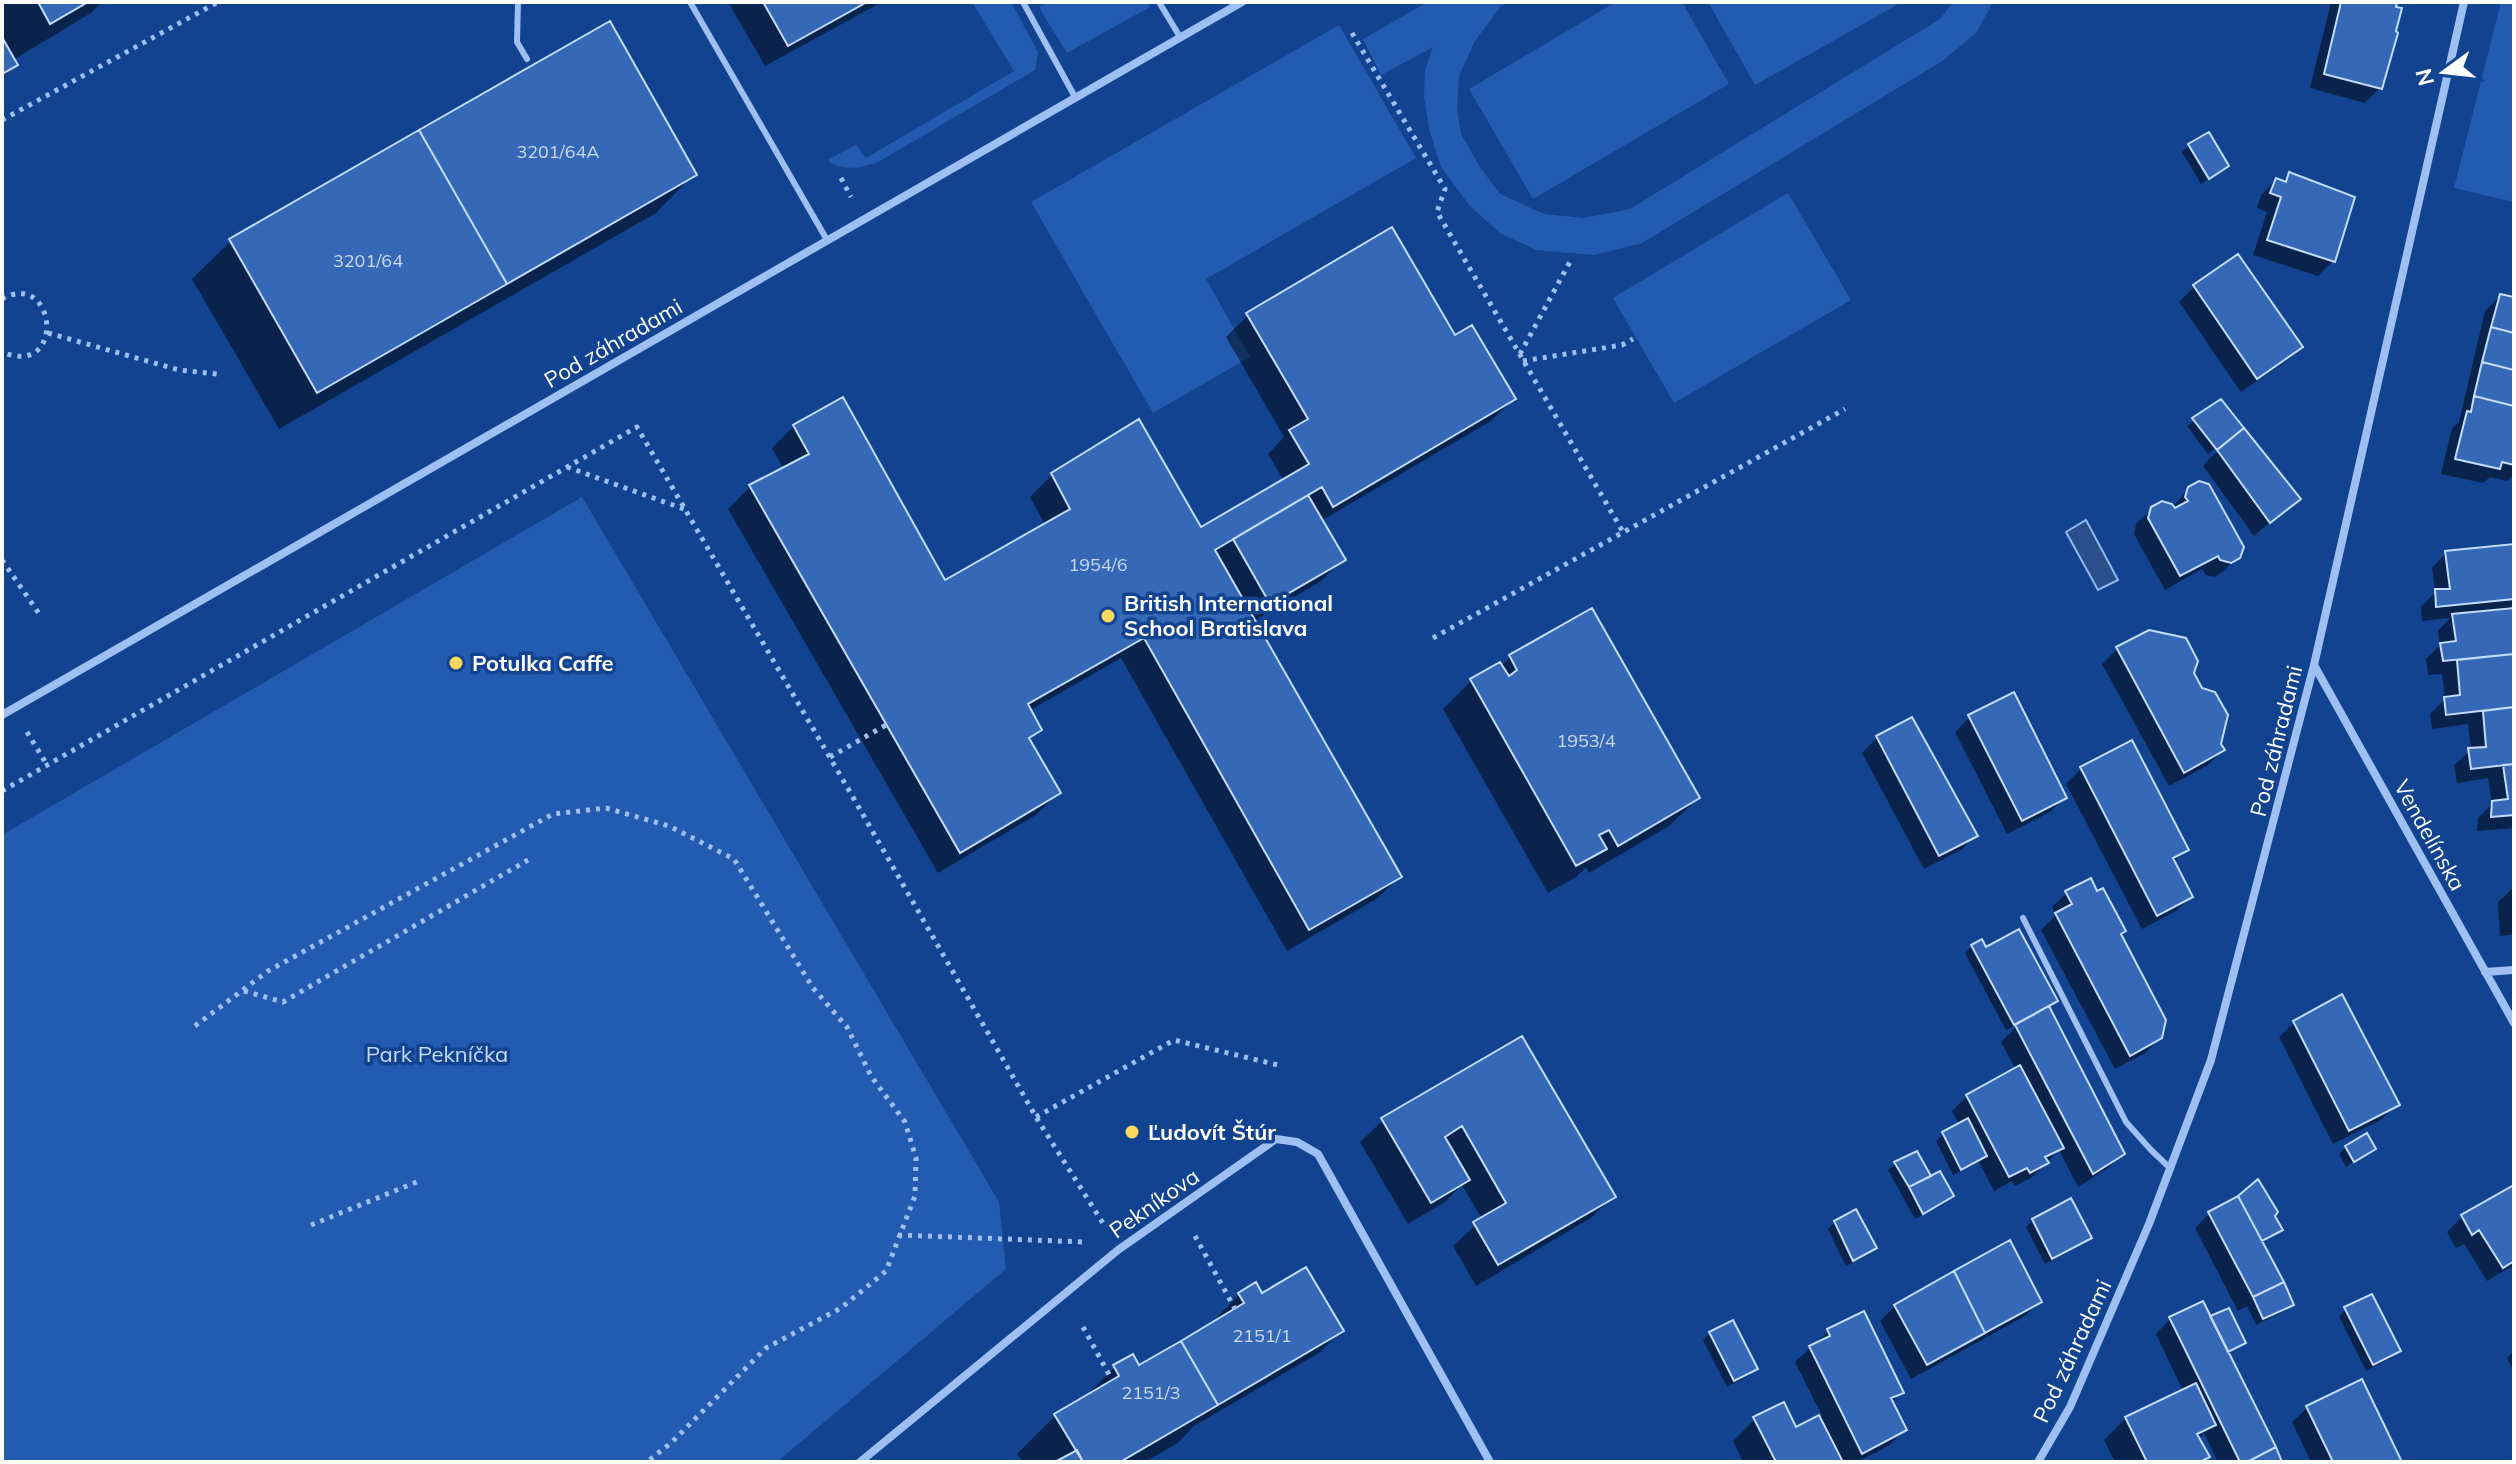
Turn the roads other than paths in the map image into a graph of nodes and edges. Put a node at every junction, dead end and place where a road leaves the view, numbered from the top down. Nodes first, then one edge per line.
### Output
1 (518, 2) edge
2 (690, 2) edge
3 (1023, 2) edge
4 (1159, 2) edge
5 (1242, 2) edge
6 (2464, 2) edge
7 (1180, 37) junction
8 (527, 59) dead end
9 (1075, 97) junction
10 (827, 240) junction
11 (2314, 665) junction
12 (2, 715) edge
13 (2023, 918) dead end
14 (2514, 970) edge
15 (2485, 972) junction
16 (2514, 1023) edge
17 (2171, 1169) junction
18 (860, 1462) edge
19 (1490, 1462) edge
20 (2038, 1462) edge

1 - 8 lane
2 - 10 lane
3 - 9 lane
4 - 7 lane
5 - 7 street, Pod záhradami
6 - 11 street, Pod záhradami
7 - 9 street, Pod záhradami
9 - 10 street, Pod záhradami
10 - 12 street, Pod záhradami
11 - 15 street, Vendelínska
11 - 17 street, Pod záhradami
13 - 17 lane
14 - 15 street
15 - 16 street, Vendelínska
17 - 20 street, Pod záhradami
18 - 19 street, Pekníkova

